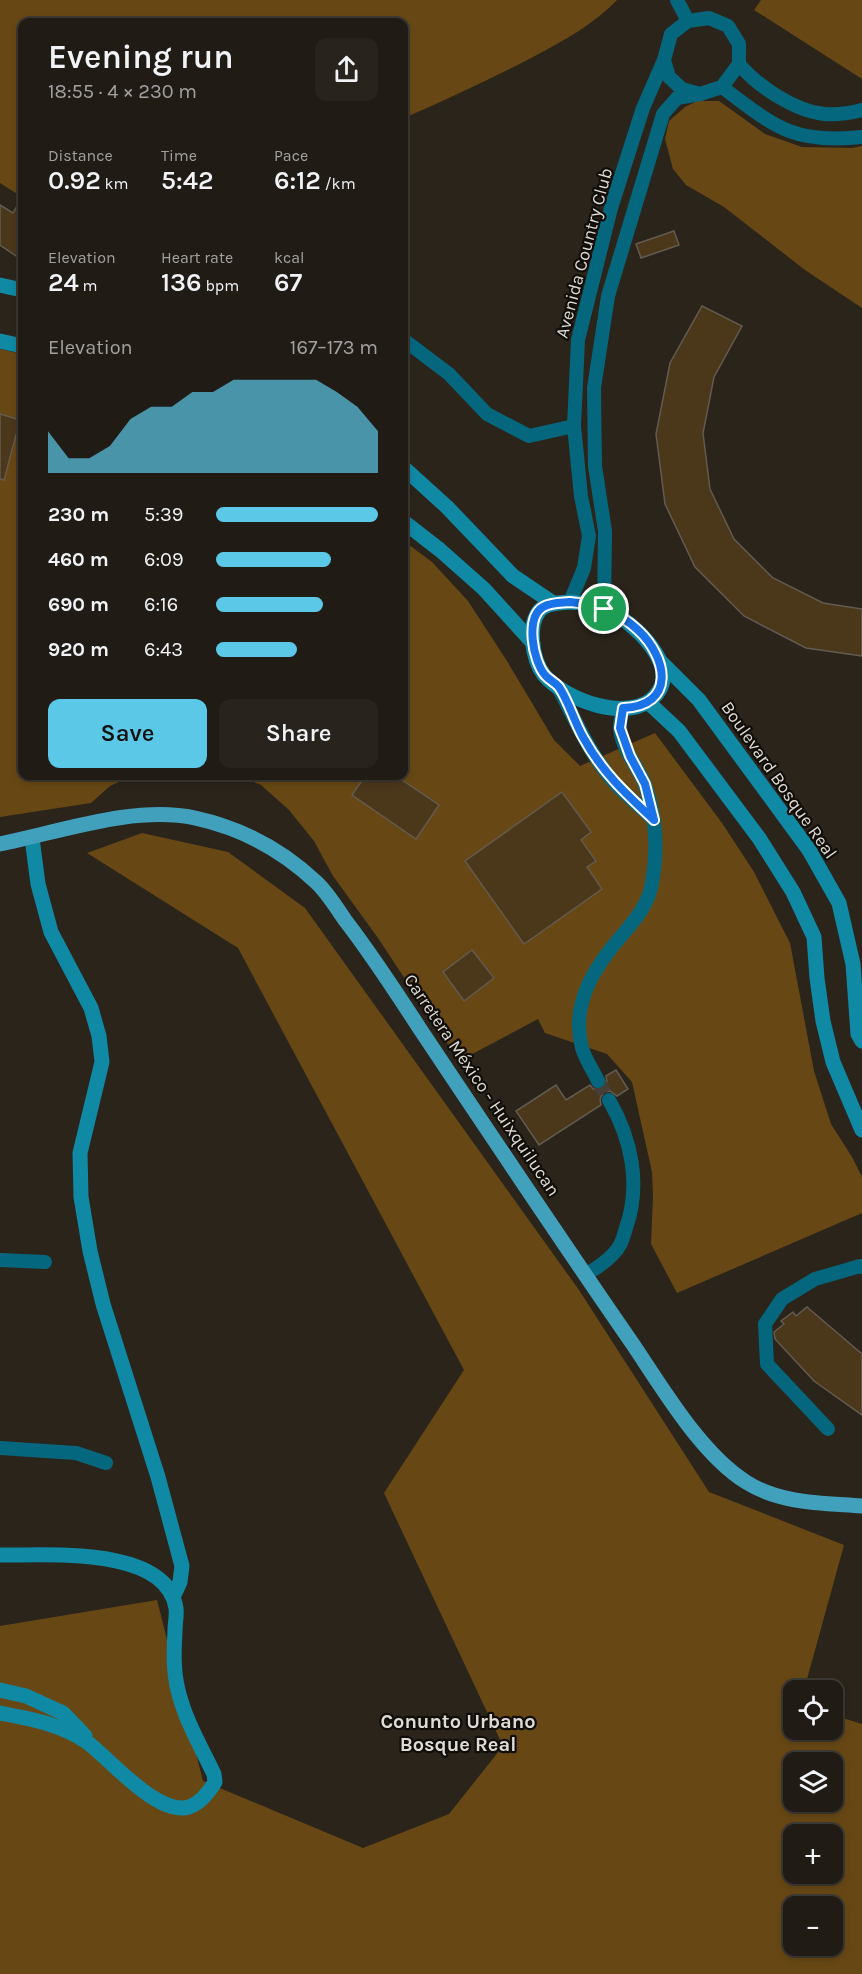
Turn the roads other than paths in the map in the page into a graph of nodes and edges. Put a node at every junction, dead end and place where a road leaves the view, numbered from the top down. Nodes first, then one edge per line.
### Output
1 (677, 0) edge
2 (688, 21) junction
3 (664, 60) junction
4 (739, 64) junction
5 (722, 87) junction
6 (700, 94) junction
7 (862, 110) edge
8 (862, 137) edge
9 (0, 285) edge
10 (18, 289) edge
11 (0, 341) edge
12 (408, 343) edge
13 (18, 345) edge
14 (574, 426) junction
15 (408, 472) edge
16 (408, 525) edge
17 (570, 602) junction
18 (554, 603) junction
19 (604, 609) junction
20 (533, 643) junction
21 (659, 660) junction
22 (558, 687) junction
23 (649, 703) junction
24 (623, 708) junction
25 (654, 820) junction
26 (32, 838) junction
27 (0, 844) edge
28 (862, 1041) edge
29 (598, 1081) tunnel mouth
30 (609, 1101) tunnel mouth
31 (862, 1130) edge
32 (0, 1260) edge
33 (45, 1262) dead end
34 (861, 1262) edge
35 (585, 1275) junction
36 (828, 1429) dead end
37 (0, 1448) edge
38 (106, 1464) dead end
39 (862, 1506) edge
40 (0, 1555) edge
41 (173, 1597) junction
42 (0, 1690) edge
43 (0, 1713) edge
44 (115, 1766) junction

1 - 2 street
2 - 3 street
2 - 4 street
3 - 6 street
3 - 14 street, Avenida Country Club
4 - 5 street
4 - 7 street
5 - 6 street
5 - 8 street
6 - 19 street, Avenida Country Club
9 - 10 street
11 - 13 street
12 - 14 street
14 - 17 street, Avenida Country Club
15 - 18 street
16 - 20 street
17 - 18 street
17 - 19 street
18 - 20 street
19 - 21 street
20 - 22 street
21 - 23 street
21 - 28 street, Boulevard Bosque Real
22 - 24 street
22 - 25 street
23 - 24 street
23 - 31 street
24 - 25 street
25 - 29 street
26 - 27 main road, Carretera México - Huixquilucan
26 - 35 main road, Carretera México - Huixquilucan
26 - 41 street
30 - 35 street
32 - 33 street
34 - 36 street
35 - 39 main road, Carretera México - Huixquilucan
37 - 38 street
40 - 41 street
41 - 44 street
42 - 44 street
43 - 44 street

